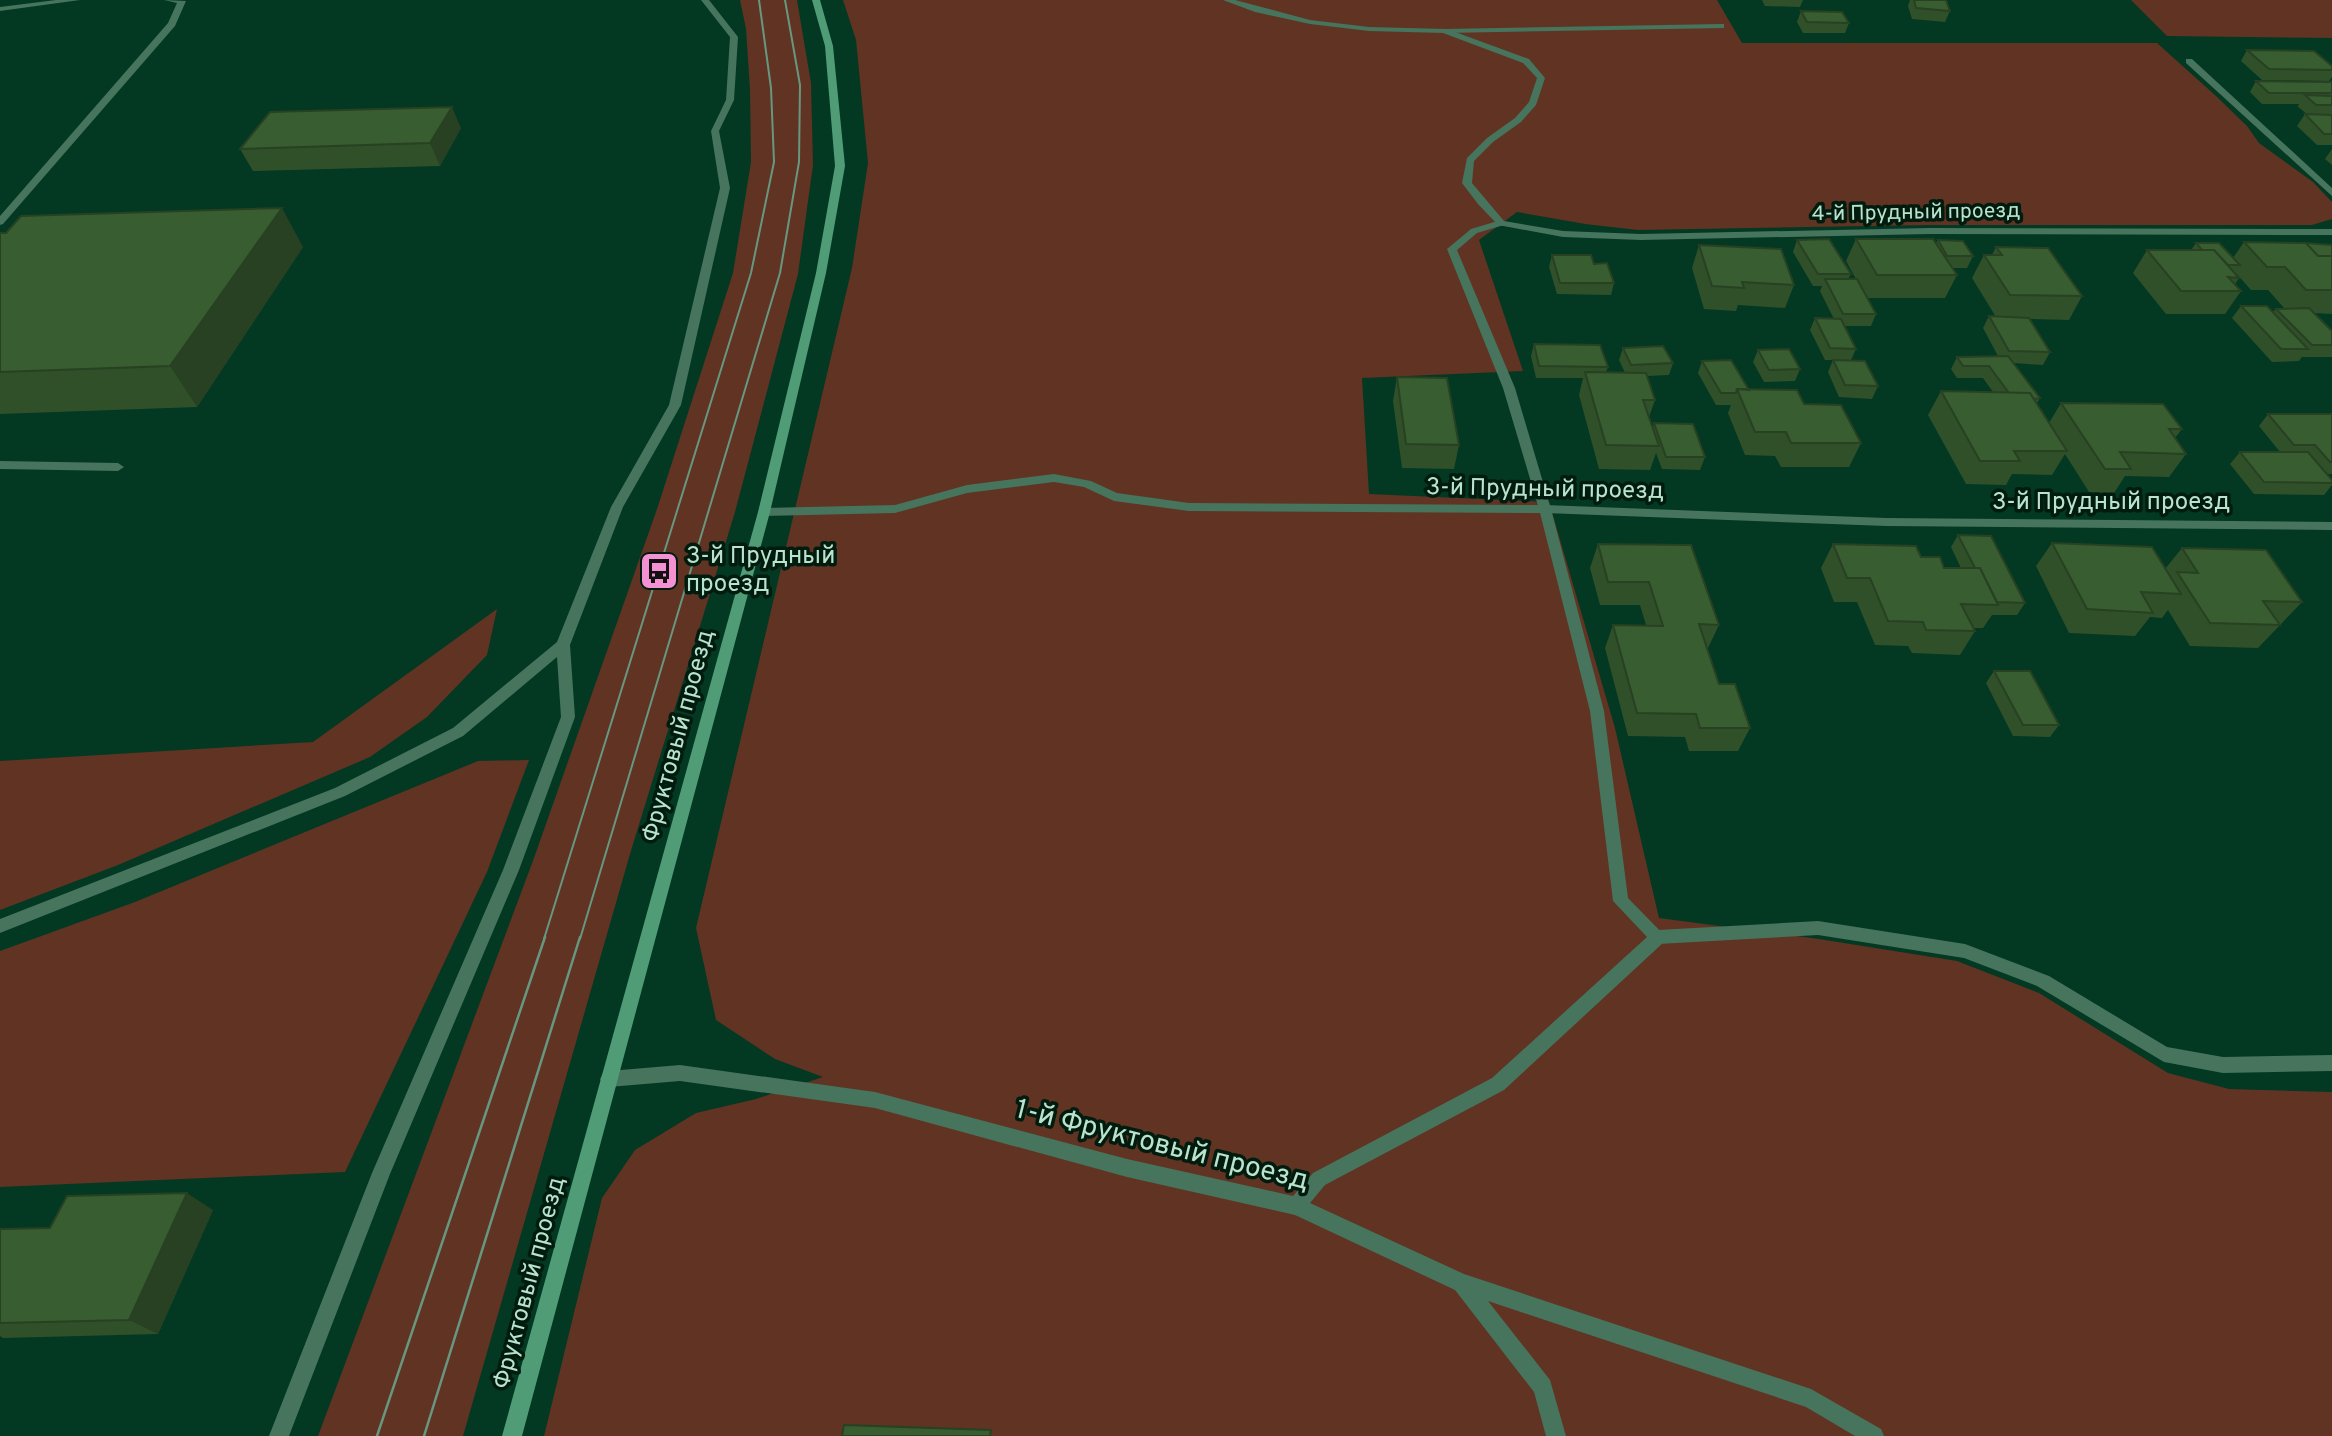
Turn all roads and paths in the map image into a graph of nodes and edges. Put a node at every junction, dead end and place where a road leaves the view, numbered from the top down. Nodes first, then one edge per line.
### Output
1 (76, 0) edge
2 (168, 0) edge
3 (705, 0) edge
4 (817, 0) edge
5 (1227, 0) edge
6 (0, 9) edge
7 (1721, 26) dead end
8 (1444, 31) junction
9 (2189, 61) dead end
10 (2332, 193) edge
11 (17, 219) edge
12 (2, 221) edge
13 (1502, 222) junction
14 (2332, 232) edge
15 (0, 465) edge
16 (118, 467) dead end
17 (1545, 509) junction
18 (764, 512) junction
19 (2332, 526) edge
20 (563, 645) junction
21 (0, 926) edge
22 (1658, 937) junction
23 (2332, 1063) edge
24 (609, 1079) junction
25 (1296, 1206) junction
26 (1462, 1283) junction
27 (279, 1436) edge
28 (512, 1436) edge
29 (1556, 1436) edge
30 (1874, 1436) edge

1 - 6 street
2 - 12 street
3 - 20 street
4 - 18 street, Фруктовый проезд
5 - 8 street
7 - 8 street
8 - 13 street
9 - 10 street
11 - 12 street
13 - 14 street, 4-й Прудный проезд
13 - 17 street
15 - 16 street
17 - 18 street, 3-й Прудный проезд
17 - 19 street, 3-й Прудный проезд
17 - 22 street
18 - 24 street, Фруктовый проезд
20 - 21 street
20 - 27 street
22 - 23 street
22 - 25 street
24 - 25 street, 1-й Фруктовый проезд
24 - 28 street, Фруктовый проезд
25 - 26 street, 1-й Фруктовый проезд
26 - 29 street
26 - 30 street, 1-й Фруктовый проезд

